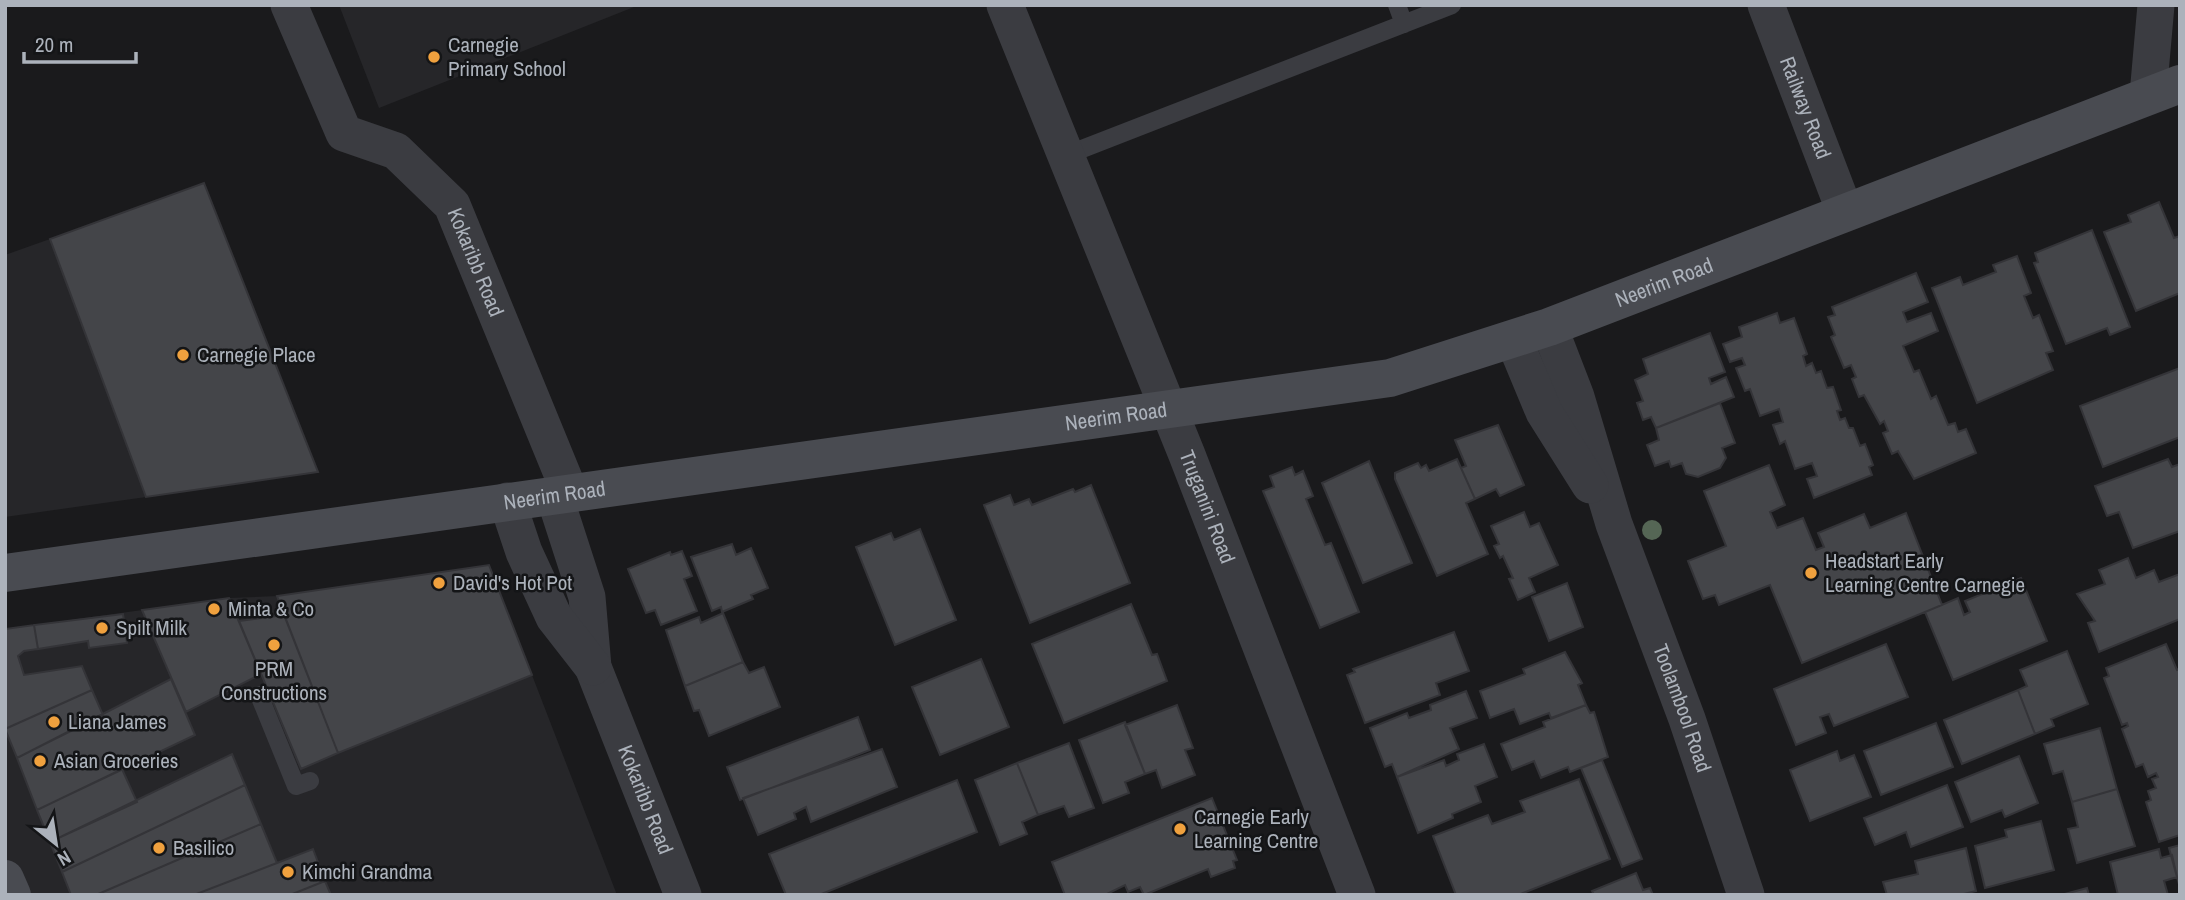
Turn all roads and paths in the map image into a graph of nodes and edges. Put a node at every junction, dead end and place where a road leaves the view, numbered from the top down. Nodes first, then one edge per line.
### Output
1 (289, 5) edge
2 (1005, 5) edge
3 (1397, 5) edge
4 (1452, 5) edge
5 (1766, 5) edge
6 (2156, 5) edge
7 (2176, 5) edge
8 (2180, 9) edge
9 (1404, 24) junction
10 (2164, 90) edge
11 (1064, 156) junction
12 (1845, 212) junction
13 (1549, 327) junction
14 (1514, 340) junction
15 (1170, 410) junction
16 (562, 494) junction
17 (507, 501) junction
18 (1614, 524) junction
19 (5, 573) edge
20 (593, 667) junction
21 (259, 695) dead end
22 (310, 781) dead end
23 (5, 879) edge
24 (12, 895) edge
25 (683, 895) edge
26 (1357, 895) edge
27 (1746, 895) edge

1 - 16 street, Kokaribb Road
2 - 11 street, Truganini Road
3 - 9 lane
4 - 9 lane
5 - 12 street, Railway Road
6 - 10 street
7 - 8 street
9 - 11 lane
10 - 12 main road, Neerim Road
11 - 15 street, Truganini Road
12 - 13 main road, Neerim Road
13 - 14 main road, Neerim Road
13 - 18 street, Toolambool Road
14 - 15 main road, Neerim Road
14 - 18 street, Toolambool Road
15 - 16 main road, Neerim Road
15 - 26 street, Truganini Road
16 - 17 main road, Neerim Road
16 - 20 street, Kokaribb Road
17 - 19 main road, Neerim Road
17 - 20 street, Kokaribb Road
18 - 27 street, Toolambool Road
20 - 25 street, Kokaribb Road
21 - 22 lane
23 - 24 main road

